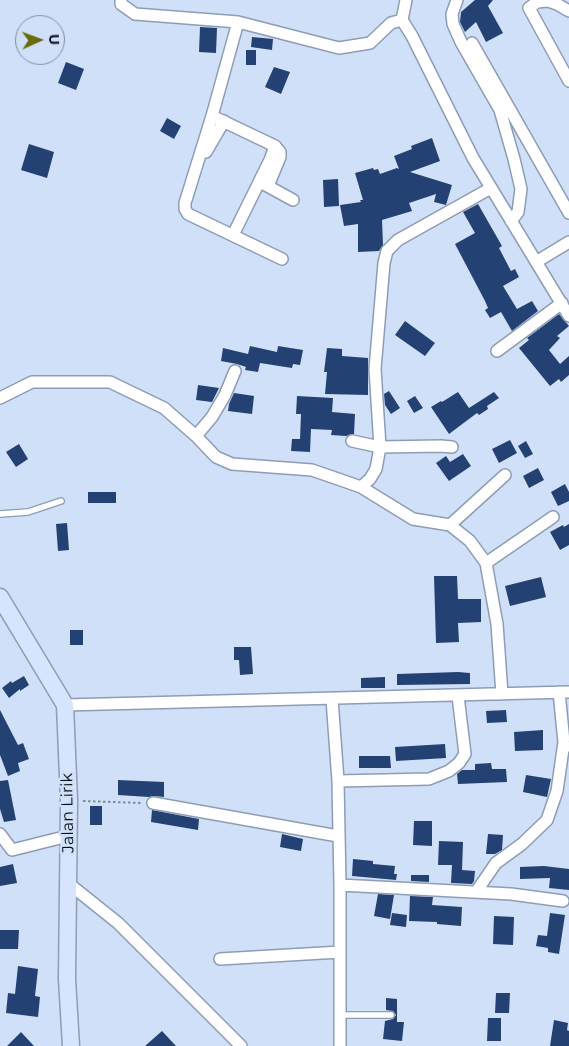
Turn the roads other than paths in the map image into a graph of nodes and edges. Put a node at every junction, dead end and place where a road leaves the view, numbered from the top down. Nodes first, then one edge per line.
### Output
1 (121, 0) edge
2 (406, 0) edge
3 (457, 0) edge
4 (569, 11) edge
5 (402, 20) junction
6 (238, 22) junction
7 (472, 43) dead end
8 (569, 81) edge
9 (212, 116) junction
10 (224, 121) junction
11 (194, 173) junction
12 (264, 184) junction
13 (491, 188) junction
14 (293, 200) dead end
15 (569, 213) edge
16 (511, 221) junction
17 (233, 235) junction
18 (569, 242) edge
19 (282, 259) dead end
20 (536, 262) junction
21 (562, 303) junction
22 (569, 316) edge
23 (497, 352) dead end
24 (235, 371) dead end
25 (0, 398) edge
26 (196, 436) junction
27 (352, 441) dead end
28 (380, 447) junction
29 (452, 448) dead end
30 (505, 475) dead end
31 (361, 487) junction
32 (61, 501) dead end
33 (0, 514) edge
34 (553, 518) dead end
35 (450, 525) junction
36 (486, 563) junction
37 (0, 597) edge
38 (564, 692) edge
39 (502, 694) junction
40 (458, 696) junction
41 (332, 698) junction
42 (65, 705) junction
43 (567, 744) edge
44 (338, 781) junction
45 (153, 803) road end
46 (0, 834) edge
47 (68, 836) junction
48 (338, 836) junction
49 (68, 883) junction
50 (340, 885) junction
51 (476, 892) junction
52 (563, 901) dead end
53 (340, 952) junction
54 (220, 959) dead end
55 (340, 1015) junction
56 (391, 1016) dead end
57 (71, 1046) edge
58 (241, 1046) edge
59 (340, 1046) edge

1 - 6 street
2 - 5 street
3 - 16 street
4 - 8 street
5 - 6 street
5 - 13 street
6 - 9 street
7 - 15 street
9 - 10 street
9 - 11 street
10 - 11 street
10 - 12 street
11 - 17 street
12 - 14 street
12 - 17 street
13 - 16 street
13 - 28 street
16 - 20 street
17 - 19 street
18 - 20 street
20 - 21 street
21 - 22 street
21 - 23 street
24 - 26 street
25 - 26 street
26 - 31 street
27 - 28 street
28 - 29 street
28 - 31 street
30 - 35 street
31 - 35 street
32 - 33 lane
34 - 36 street
35 - 36 street
36 - 39 street
37 - 42 main road, Jalan Lirik
38 - 39 street
38 - 43 street
39 - 40 street
40 - 41 street
40 - 44 street
41 - 42 street
41 - 44 street
42 - 47 main road, Jalan Lirik
43 - 51 street
44 - 48 street
45 - 48 street
46 - 47 street
47 - 49 main road, Jalan Lirik
48 - 50 street
49 - 57 main road, Jalan Lirik
49 - 58 street
50 - 51 street
50 - 53 street
51 - 52 street
53 - 54 street
53 - 55 street
55 - 56 lane
55 - 59 street

